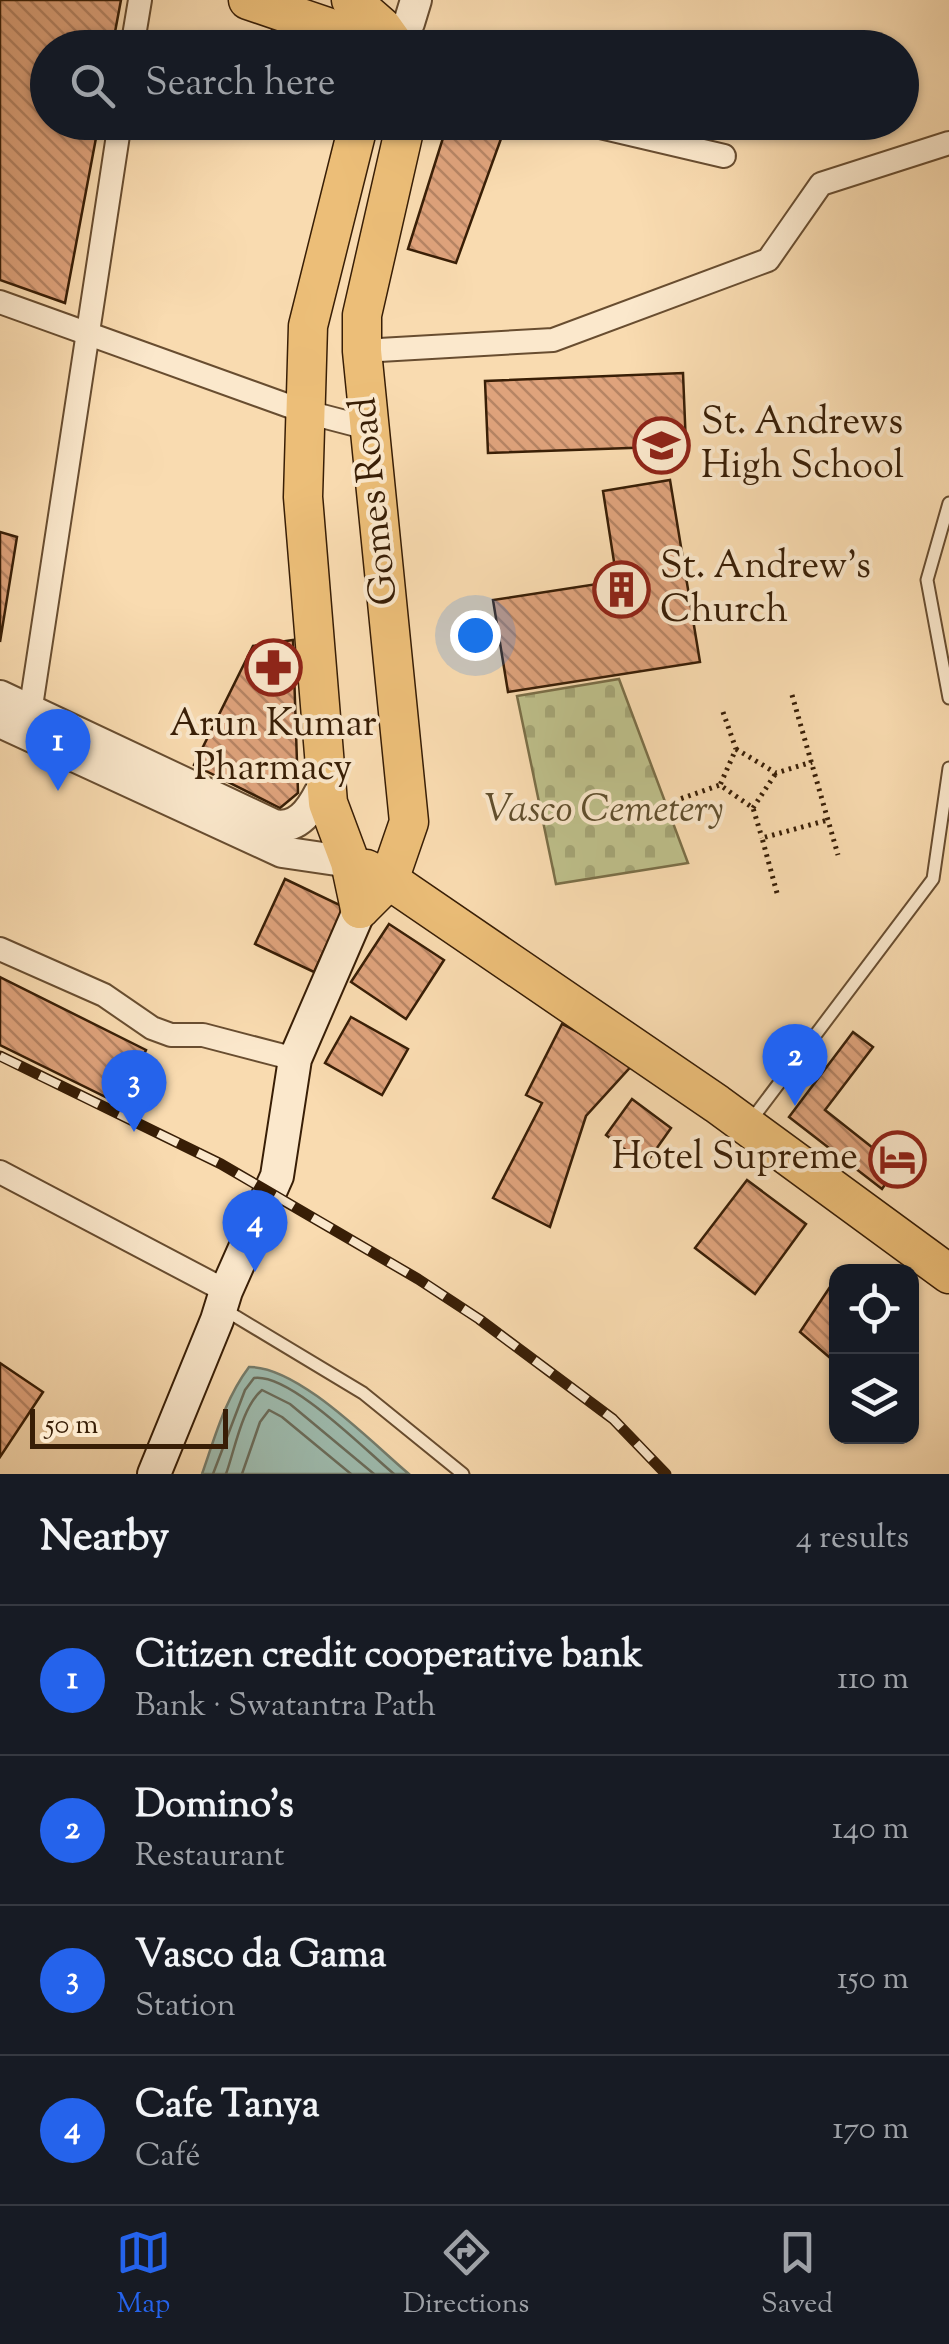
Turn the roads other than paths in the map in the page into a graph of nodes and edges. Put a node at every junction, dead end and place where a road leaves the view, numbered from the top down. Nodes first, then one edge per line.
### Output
1 (140, 0) edge
2 (248, 0) edge
3 (350, 0) edge
4 (416, 0) edge
5 (135, 30) edge
6 (333, 30) edge
7 (384, 30) edge
8 (405, 30) edge
9 (117, 140) edge
10 (355, 140) edge
11 (402, 140) edge
12 (656, 140) edge
13 (949, 143) edge
14 (724, 156) dead end
15 (0, 302) edge
16 (87, 333) junction
17 (362, 352) junction
18 (303, 411) junction
19 (368, 428) junction
20 (949, 503) edge
21 (0, 696) edge
22 (949, 698) edge
23 (19, 722) edge
24 (949, 768) edge
25 (326, 780) junction
26 (350, 862) junction
27 (389, 880) junction
28 (360, 909) junction
29 (0, 949) edge
30 (295, 1058) junction
31 (747, 1126) junction
32 (6, 1177) edge
33 (949, 1274) edge
34 (223, 1299) junction
35 (154, 1474) edge
36 (463, 1474) edge

1 - 5 street
2 - 6 main road
3 - 7 main road
4 - 8 street
9 - 16 street
10 - 18 main road, Gomes Road
11 - 17 main road, Gomes Road
12 - 14 street
13 - 17 street
15 - 16 street
16 - 18 street
16 - 23 street
17 - 19 main road, Gomes Road
18 - 19 street
18 - 25 main road, Gomes Road
19 - 27 main road, Gomes Road
20 - 22 lane
21 - 23 street
23 - 25 street
23 - 26 street
24 - 31 lane
25 - 26 main road, Gomes Road
26 - 27 main road
26 - 28 main road, Gomes Road
27 - 28 main road
27 - 31 main road
28 - 30 main road
29 - 30 street
30 - 34 main road
31 - 33 main road
32 - 34 street
34 - 35 main road
34 - 36 lane

